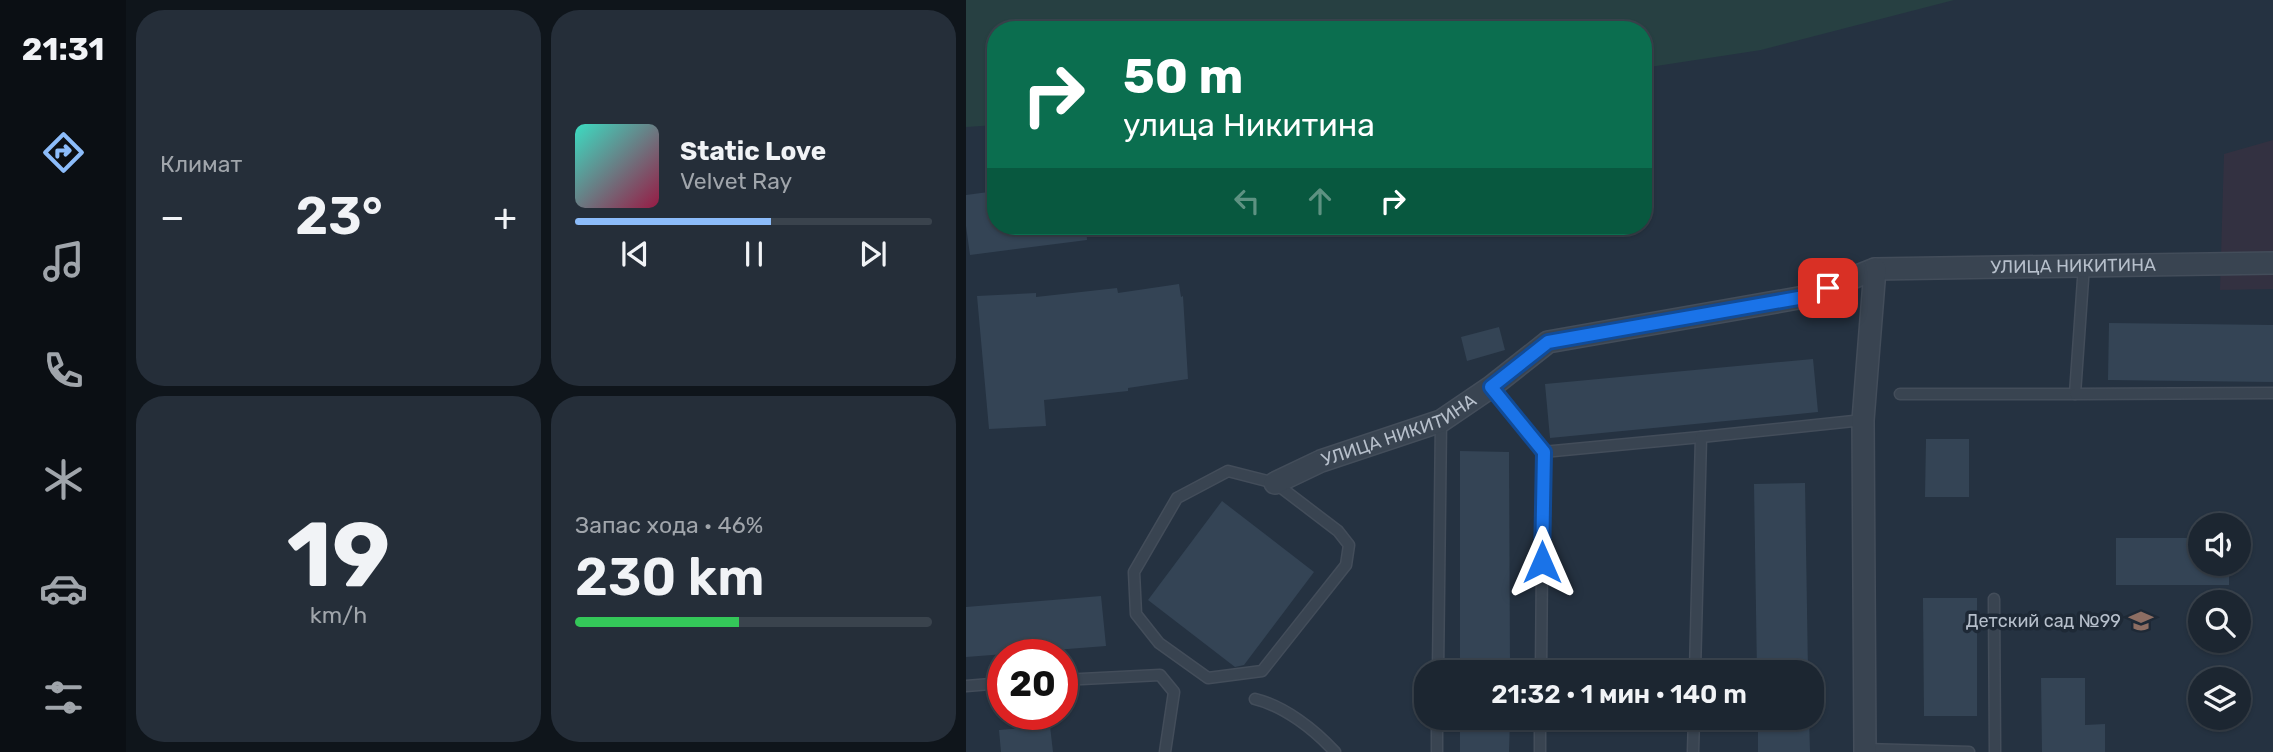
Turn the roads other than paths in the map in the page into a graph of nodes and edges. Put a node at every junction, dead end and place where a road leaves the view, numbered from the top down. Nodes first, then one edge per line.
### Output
1 (2273, 263) edge
2 (2084, 265) junction
3 (1875, 269) junction
4 (1491, 387) junction
5 (2273, 393) edge
6 (1900, 394) dead end
7 (2074, 394) junction
8 (1441, 421) junction
9 (1863, 421) junction
10 (1701, 437) junction
11 (1544, 452) junction
12 (1275, 483) junction
13 (1994, 599) dead end
14 (1438, 660) edge
15 (1541, 660) edge
16 (1695, 660) edge
17 (1078, 679) edge
18 (987, 684) edge
19 (966, 686) edge
20 (1255, 699) dead end
21 (1437, 730) edge
22 (1540, 730) edge
23 (1694, 730) edge
24 (1865, 751) edge
25 (1165, 752) edge
26 (1335, 752) edge
27 (1437, 752) edge
28 (1540, 752) edge
29 (1693, 752) edge
30 (1969, 752) edge
31 (1995, 752) edge

1 - 2 street, УЛИЦА НИКИТИНА
2 - 3 street, УЛИЦА НИКИТИНА
2 - 7 lane
3 - 4 street, УЛИЦА НИКИТИНА
3 - 9 street
4 - 8 street, УЛИЦА НИКИТИНА
4 - 11 lane
5 - 7 lane
6 - 7 lane
8 - 12 street, УЛИЦА НИКИТИНА
8 - 14 lane
9 - 10 lane
9 - 24 street
10 - 11 lane
10 - 16 lane
11 - 15 lane
12 - 12 lane
13 - 31 lane
17 - 25 lane
18 - 19 lane
20 - 26 lane
21 - 27 lane
22 - 28 lane
23 - 29 lane
24 - 30 lane

